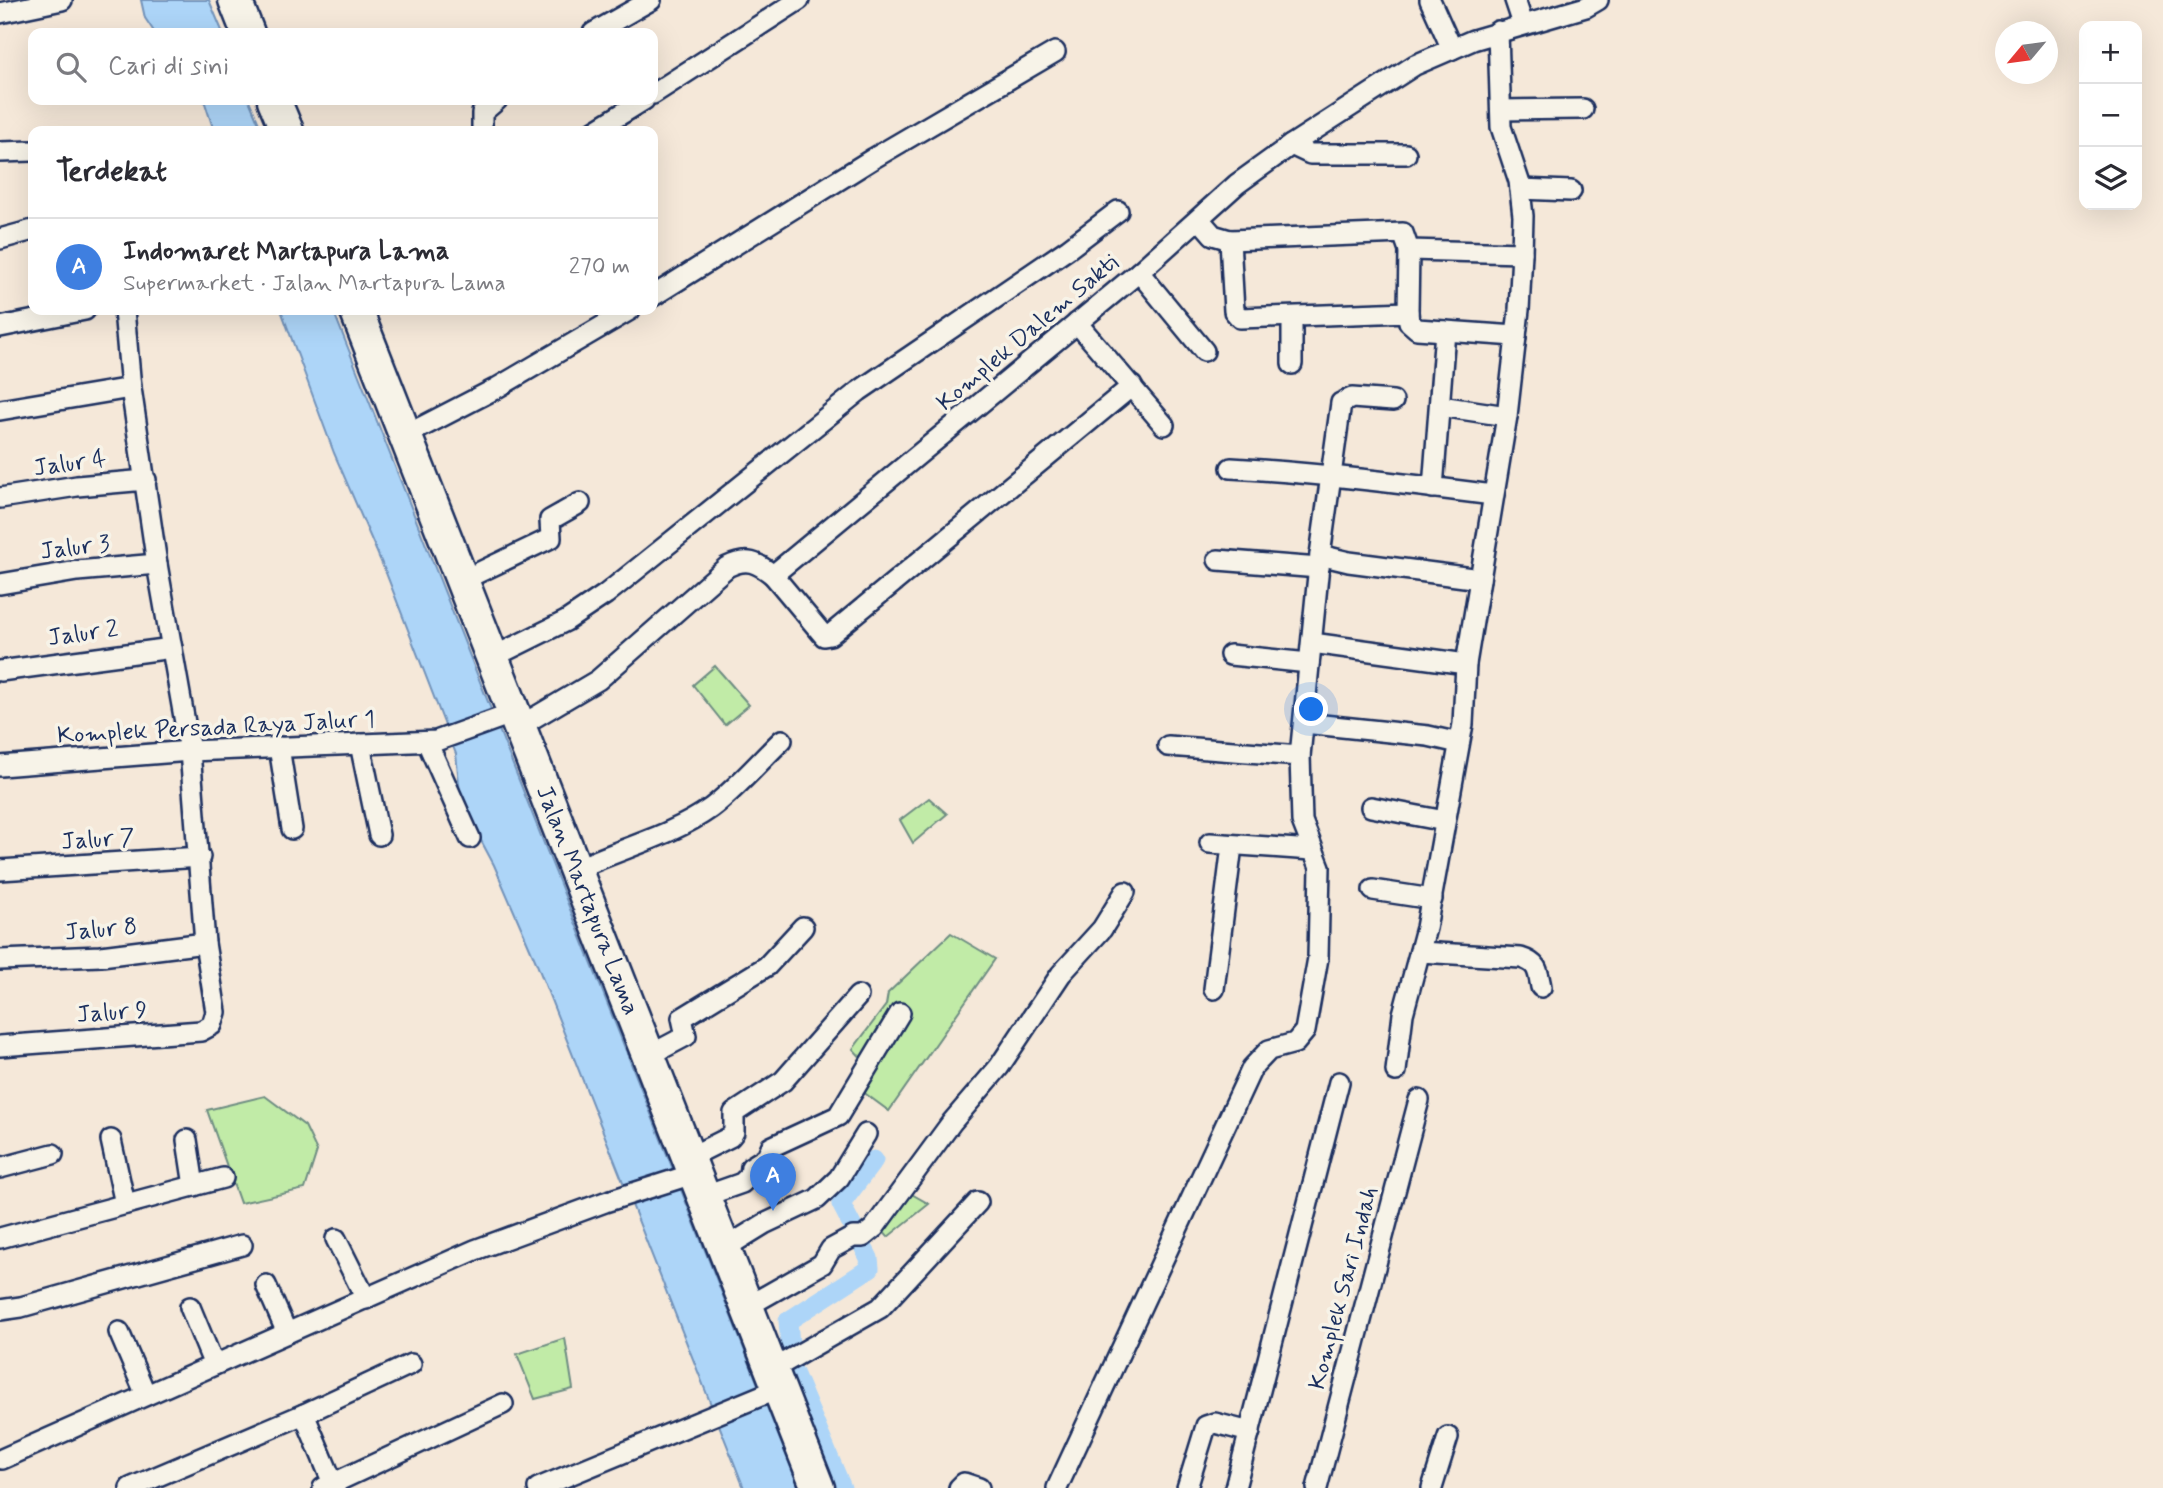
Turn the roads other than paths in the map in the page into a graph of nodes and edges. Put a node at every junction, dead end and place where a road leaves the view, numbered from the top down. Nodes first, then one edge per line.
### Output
1 (62, 0) edge
2 (235, 0) edge
3 (651, 0) edge
4 (799, 0) edge
5 (1430, 0) edge
6 (1516, 0) edge
7 (1598, 0) edge
8 (0, 13) edge
9 (1523, 24) junction
10 (246, 28) edge
11 (602, 28) edge
12 (1498, 32) junction
13 (1452, 49) junction
14 (1055, 52) dead end
15 (658, 91) edge
16 (276, 105) edge
17 (491, 105) edge
18 (636, 105) edge
19 (1583, 109) dead end
20 (1501, 110) junction
21 (284, 126) edge
22 (482, 126) edge
23 (602, 126) edge
24 (1291, 145) junction
25 (28, 151) edge
26 (0, 152) edge
27 (1406, 154) dead end
28 (1520, 189) junction
29 (1571, 191) dead end
30 (1118, 211) dead end
31 (1200, 220) junction
32 (28, 231) edge
33 (0, 239) edge
34 (1230, 240) junction
35 (1409, 250) junction
36 (1522, 253) junction
37 (1139, 272) junction
38 (658, 293) edge
39 (1408, 312) junction
40 (60, 315) edge
41 (124, 315) edge
42 (358, 315) edge
43 (621, 315) edge
44 (1292, 317) junction
45 (1077, 324) junction
46 (0, 327) edge
47 (1445, 331) junction
48 (1516, 336) junction
49 (1204, 351) dead end
50 (1292, 364) dead end
51 (1132, 386) junction
52 (131, 388) junction
53 (1393, 401) dead end
54 (1440, 407) junction
55 (0, 410) edge
56 (1507, 416) junction
57 (1164, 425) dead end
58 (405, 435) junction
59 (1231, 468) dead end
60 (1332, 477) junction
61 (146, 480) junction
62 (1433, 488) junction
63 (1493, 495) junction
64 (0, 498) edge
65 (580, 503) dead end
66 (1219, 560) dead end
67 (1319, 561) junction
68 (157, 564) junction
69 (773, 575) junction
70 (1480, 579) junction
71 (463, 580) junction
72 (0, 584) edge
73 (1312, 643) junction
74 (172, 648) junction
75 (1230, 655) dead end
76 (493, 657) junction
77 (1309, 663) junction
78 (1466, 664) junction
79 (0, 671) edge
80 (512, 719) junction
81 (1304, 723) junction
82 (782, 740) dead end
83 (432, 741) junction
84 (1460, 743) junction
85 (360, 744) junction
86 (1168, 746) dead end
87 (279, 747) junction
88 (190, 751) junction
89 (1300, 756) junction
90 (0, 766) edge
91 (1371, 807) dead end
92 (1446, 821) junction
93 (292, 829) dead end
94 (379, 835) dead end
95 (470, 838) dead end
96 (1210, 843) dead end
97 (1232, 846) junction
98 (1312, 850) junction
99 (200, 857) junction
100 (577, 869) junction
101 (0, 870) edge
102 (1373, 890) dead end
103 (1125, 892) dead end
104 (1432, 899) junction
105 (803, 928) dead end
106 (205, 943) junction
107 (1420, 952) junction
108 (0, 960) edge
109 (1541, 987) dead end
110 (1214, 989) dead end
111 (858, 996) dead end
112 (900, 1013) dead end
113 (0, 1046) edge
114 (650, 1055) junction
115 (1396, 1072) dead end
116 (1339, 1083) dead end
117 (1419, 1100) dead end
118 (866, 1134) dead end
119 (111, 1140) dead end
120 (187, 1140) dead end
121 (52, 1154) dead end
122 (0, 1168) edge
123 (694, 1176) junction
124 (223, 1178) dead end
125 (194, 1186) junction
126 (978, 1202) dead end
127 (125, 1205) junction
128 (0, 1238) edge
129 (336, 1239) dead end
130 (242, 1245) dead end
131 (725, 1248) junction
132 (266, 1285) dead end
133 (366, 1299) junction
134 (748, 1306) junction
135 (190, 1307) dead end
136 (0, 1310) edge
137 (119, 1332) dead end
138 (287, 1333) junction
139 (411, 1364) dead end
140 (214, 1365) junction
141 (780, 1374) junction
142 (146, 1395) junction
143 (503, 1404) dead end
144 (304, 1414) junction
145 (1250, 1432) junction
146 (1448, 1437) dead end
147 (2, 1459) dead end
148 (331, 1487) edge
149 (130, 1488) edge
150 (538, 1488) edge
151 (818, 1488) edge
152 (959, 1488) edge
153 (979, 1488) edge
154 (1057, 1488) edge
155 (1187, 1488) edge
156 (1235, 1488) edge
157 (1317, 1488) edge
158 (1432, 1488) edge

1 - 8 street
2 - 10 main road
3 - 11 street
4 - 15 street
5 - 13 street
6 - 9 street
7 - 9 street, Komplek Dalem Sakti
9 - 12 street, Komplek Dalem Sakti
12 - 13 street, Komplek Dalem Sakti
12 - 20 street
13 - 24 street, Komplek Dalem Sakti
14 - 38 street
16 - 21 main road
17 - 22 street
18 - 23 street
19 - 20 street
20 - 28 street
24 - 27 street
24 - 31 street, Komplek Dalem Sakti
25 - 26 street
28 - 29 street
28 - 36 street
30 - 76 street
31 - 34 street
31 - 37 street, Komplek Dalem Sakti
32 - 33 street
34 - 35 street
34 - 44 street
35 - 36 street
35 - 39 street
36 - 48 street
37 - 45 street, Komplek Dalem Sakti
37 - 49 street
39 - 44 street
39 - 47 street
40 - 46 street
41 - 52 street
42 - 58 main road, Jalan Martapura Lama
43 - 58 street
44 - 50 street
45 - 51 street
45 - 69 street, Komplek Dalem Sakti
47 - 48 street
47 - 54 street
48 - 56 street
51 - 57 street
51 - 69 street
52 - 55 street
52 - 61 street
53 - 60 street
54 - 56 street
54 - 62 street
56 - 63 street
58 - 71 main road, Jalan Martapura Lama
59 - 60 street
60 - 62 street
60 - 67 street
61 - 64 street, Jalur 4
61 - 68 street
62 - 63 street
63 - 70 street
65 - 71 street
66 - 67 street
67 - 70 street
67 - 73 street
68 - 72 street, Jalur 3
68 - 74 street
69 - 80 street
70 - 78 street
71 - 76 main road, Jalan Martapura Lama
73 - 77 street
73 - 78 street
74 - 79 street, Jalur 2
74 - 88 street
75 - 77 street
76 - 80 main road, Jalan Martapura Lama
77 - 81 street
78 - 84 street
80 - 83 street, Komplek Persada Raya Jalur 1
80 - 100 main road, Jalan Martapura Lama
81 - 84 street
81 - 89 street
82 - 100 street
83 - 85 street, Komplek Persada Raya Jalur 1
83 - 95 street
84 - 92 street
85 - 87 street, Komplek Persada Raya Jalur 1
85 - 94 street
86 - 89 street
87 - 88 street, Komplek Persada Raya Jalur 1
87 - 93 street
88 - 90 street, Komplek Persada Raya Jalur 1
88 - 99 street
89 - 98 street
91 - 92 street
92 - 104 street
96 - 97 street
97 - 98 street
97 - 110 street
98 - 154 street
99 - 101 street, Jalur 7
99 - 106 street
100 - 114 main road, Jalan Martapura Lama
102 - 104 street
103 - 134 street
104 - 107 street
105 - 114 street
106 - 108 street, Jalur 8
106 - 113 street, Jalur 9
107 - 109 street
107 - 115 street
111 - 123 street
112 - 123 street
114 - 123 main road, Jalan Martapura Lama
116 - 145 street
117 - 157 street, Komplek Sari Indah
118 - 131 street
119 - 127 street
120 - 125 street
121 - 122 street
123 - 131 main road, Jalan Martapura Lama
123 - 133 street
124 - 125 street
125 - 127 street
126 - 141 street
127 - 128 street
129 - 133 street
130 - 136 street
131 - 134 main road, Jalan Martapura Lama
132 - 138 street
133 - 138 street
134 - 141 main road, Jalan Martapura Lama
135 - 140 street
137 - 142 street
138 - 140 street
139 - 144 street
140 - 142 street
141 - 150 street
141 - 151 main road, Jalan Martapura Lama
142 - 147 street
143 - 148 street
144 - 148 street
144 - 149 street
145 - 155 street
145 - 156 street
146 - 158 street
152 - 153 street

